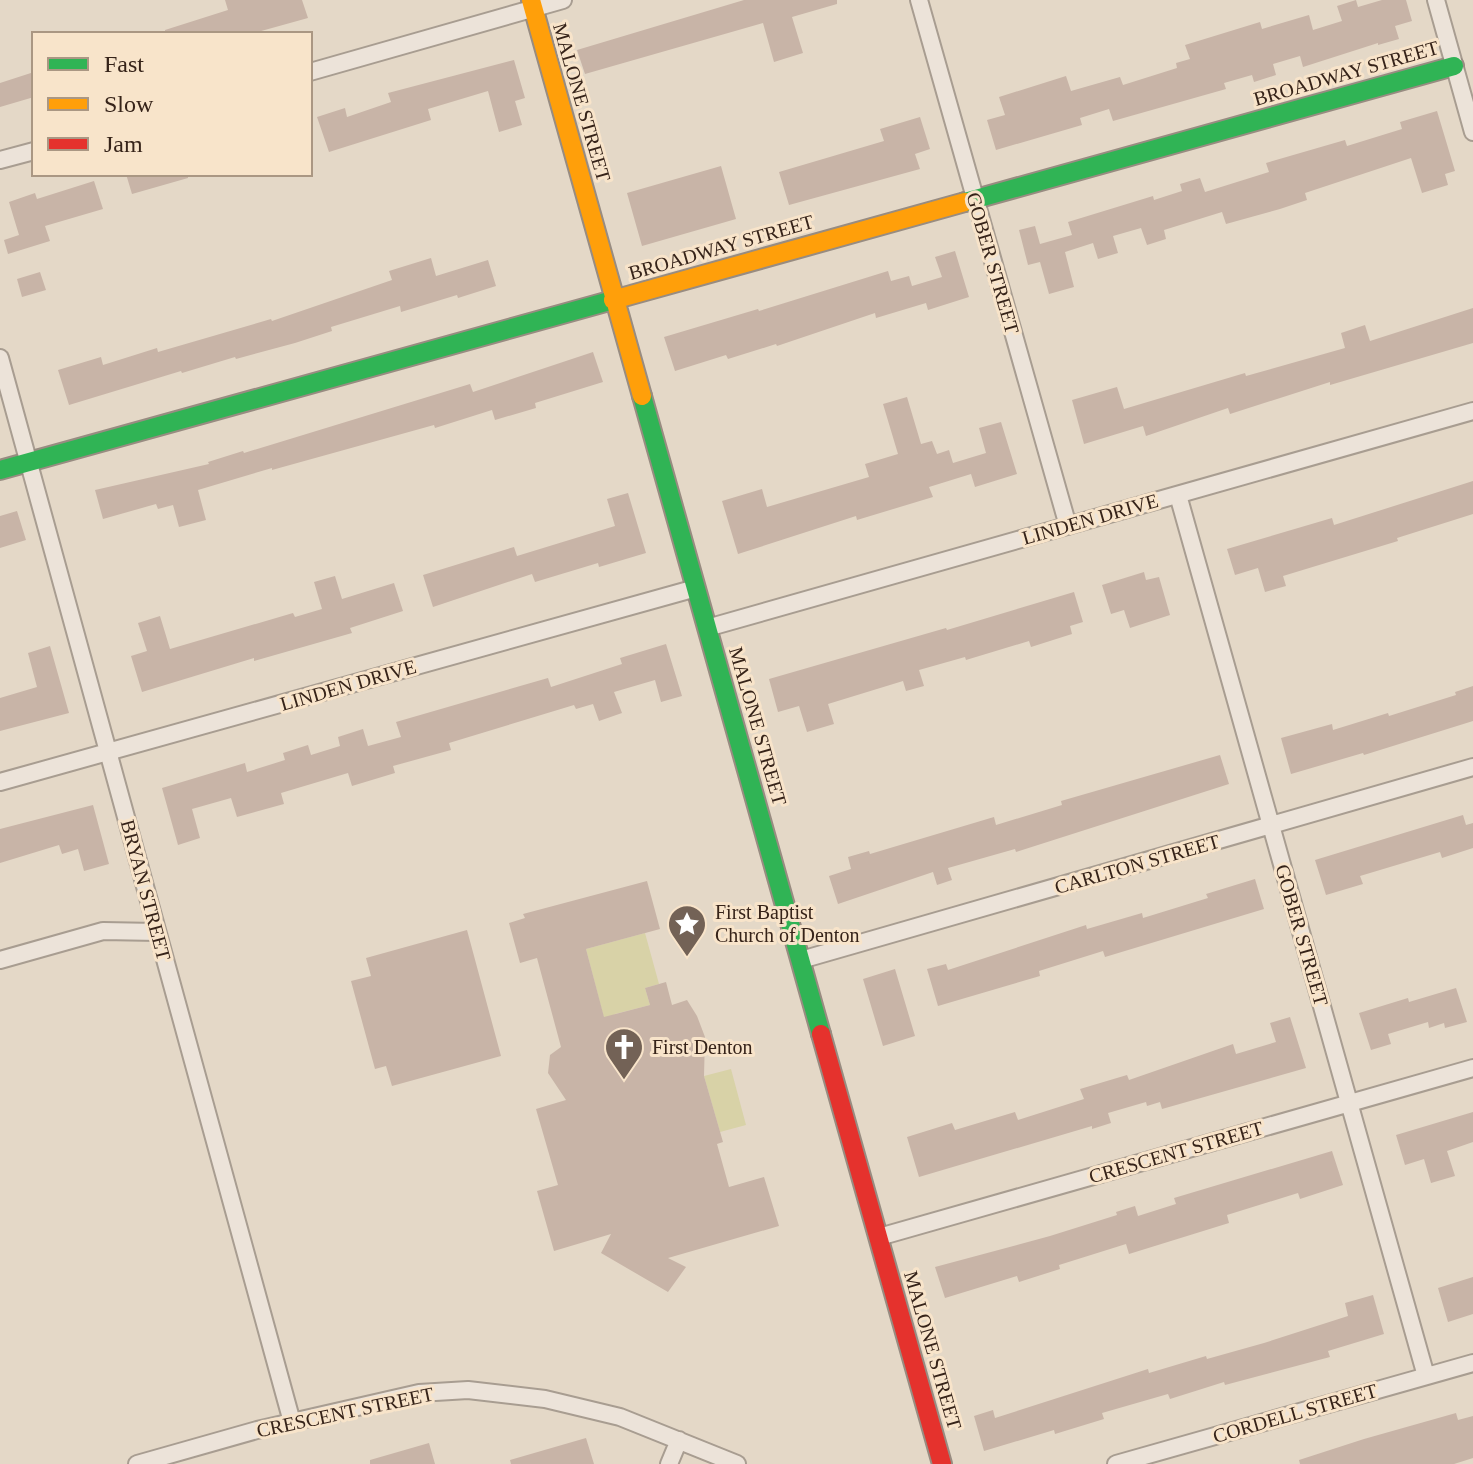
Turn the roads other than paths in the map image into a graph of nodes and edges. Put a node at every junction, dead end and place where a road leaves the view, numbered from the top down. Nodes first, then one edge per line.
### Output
1 (563, 0) edge
2 (919, 0) edge
3 (1436, 0) edge
4 (532, 4) edge
5 (1454, 66) junction
6 (312, 71) edge
7 (1473, 132) edge
8 (32, 152) edge
9 (0, 160) edge
10 (975, 199) junction
11 (615, 299) junction
12 (0, 358) edge
13 (1473, 411) edge
14 (28, 462) junction
15 (0, 470) edge
16 (1178, 495) junction
17 (1068, 526) junction
18 (696, 588) junction
19 (707, 628) junction
20 (108, 752) junction
21 (1473, 767) edge
22 (0, 782) edge
23 (1271, 825) junction
24 (157, 932) junction
25 (0, 960) edge
26 (801, 960) junction
27 (1473, 1068) edge
28 (1349, 1103) junction
29 (879, 1237) junction
30 (1473, 1363) edge
31 (1426, 1376) junction
32 (292, 1422) junction
33 (679, 1440) junction
34 (137, 1464) edge
35 (669, 1464) edge
36 (737, 1464) edge
37 (942, 1464) edge
38 (1116, 1464) edge

1 - 4 street
2 - 10 street, GOBER STREET
3 - 5 street
4 - 6 street
4 - 11 street, MALONE STREET
5 - 7 street
5 - 10 street, BROADWAY STREET
8 - 9 street
10 - 11 street, BROADWAY STREET
10 - 17 street, GOBER STREET
11 - 14 street, BROADWAY STREET
11 - 18 street, MALONE STREET
12 - 14 street, BRYAN STREET
13 - 16 street, LINDEN DRIVE
14 - 15 street, BROADWAY STREET
14 - 20 street, BRYAN STREET
16 - 17 street, LINDEN DRIVE
16 - 23 street, GOBER STREET
17 - 19 street, LINDEN DRIVE
18 - 19 street, MALONE STREET
18 - 20 street, LINDEN DRIVE
19 - 26 street, MALONE STREET
20 - 22 street, LINDEN DRIVE
20 - 24 street, BRYAN STREET
21 - 23 street, CARLTON STREET
23 - 26 street, CARLTON STREET
23 - 28 street, GOBER STREET
24 - 25 street
24 - 32 street, BRYAN STREET
26 - 29 street, MALONE STREET
27 - 28 street, CRESCENT STREET
28 - 29 street, CRESCENT STREET
28 - 31 street, GOBER STREET
29 - 37 street, MALONE STREET
30 - 31 street, CORDELL STREET
31 - 38 street, CORDELL STREET
32 - 33 street, CRESCENT STREET
32 - 34 street, CRESCENT STREET
33 - 35 street
33 - 36 street, CRESCENT STREET

